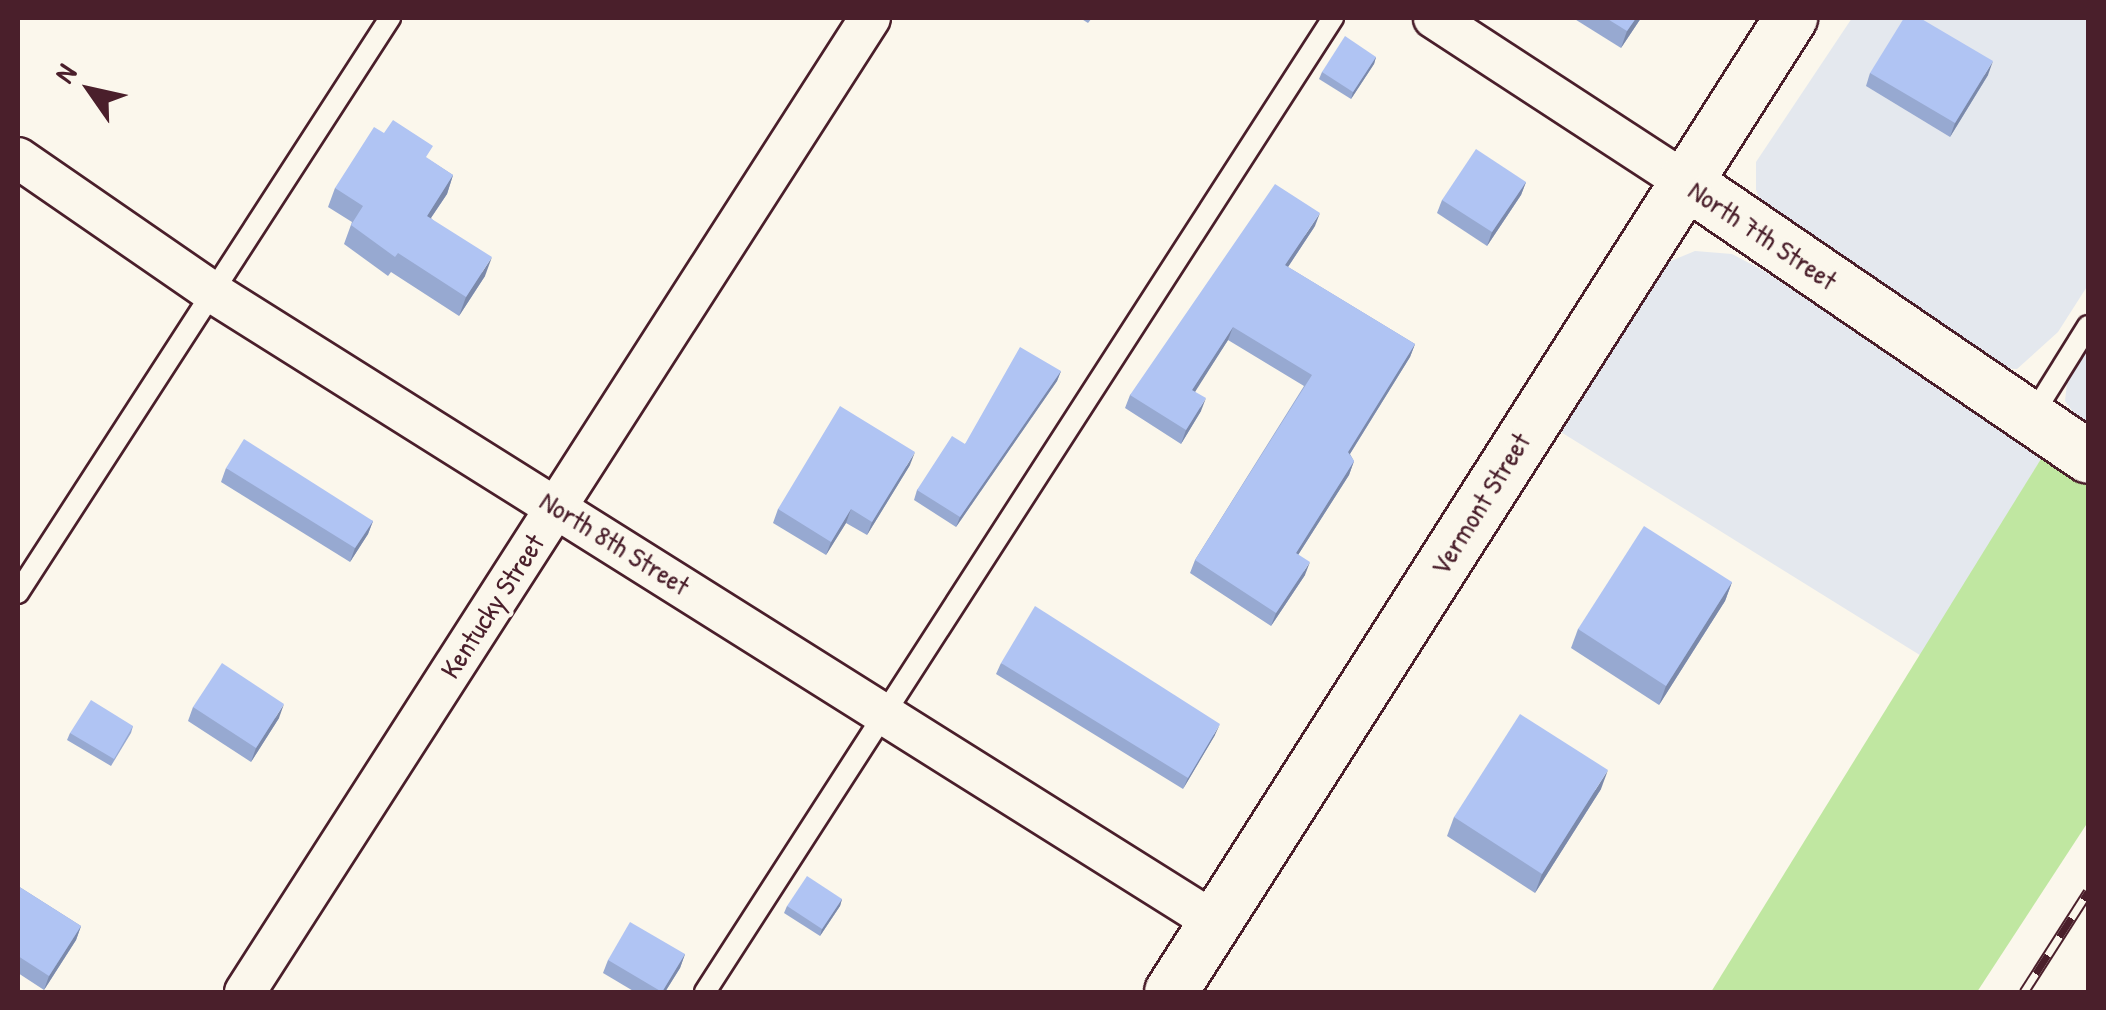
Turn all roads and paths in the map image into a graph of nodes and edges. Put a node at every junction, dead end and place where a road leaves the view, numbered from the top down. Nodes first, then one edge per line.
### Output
1 (390, 18) edge
2 (870, 18) edge
3 (1333, 18) edge
4 (1434, 18) edge
5 (1791, 18) edge
6 (18, 158) edge
7 (1684, 181) junction
8 (212, 292) junction
9 (2088, 326) edge
10 (2031, 418) junction
11 (2088, 457) edge
12 (556, 506) junction
13 (18, 593) edge
14 (886, 713) junction
15 (1216, 923) junction
16 (245, 992) edge
17 (705, 992) edge
18 (1171, 992) edge

1 - 8 lane
2 - 12 street, Kentucky Street
3 - 14 lane
4 - 7 street, North 7th Street
5 - 7 street, Vermont Street
6 - 8 street, North 8th Street
7 - 10 street, North 7th Street
7 - 15 street, Vermont Street
8 - 12 street, North 8th Street
8 - 13 lane
9 - 10 lane
10 - 11 street, North 7th Street
12 - 14 street, North 8th Street
12 - 16 street, Kentucky Street
14 - 15 street, North 8th Street
14 - 17 lane
15 - 18 street, Vermont Street

